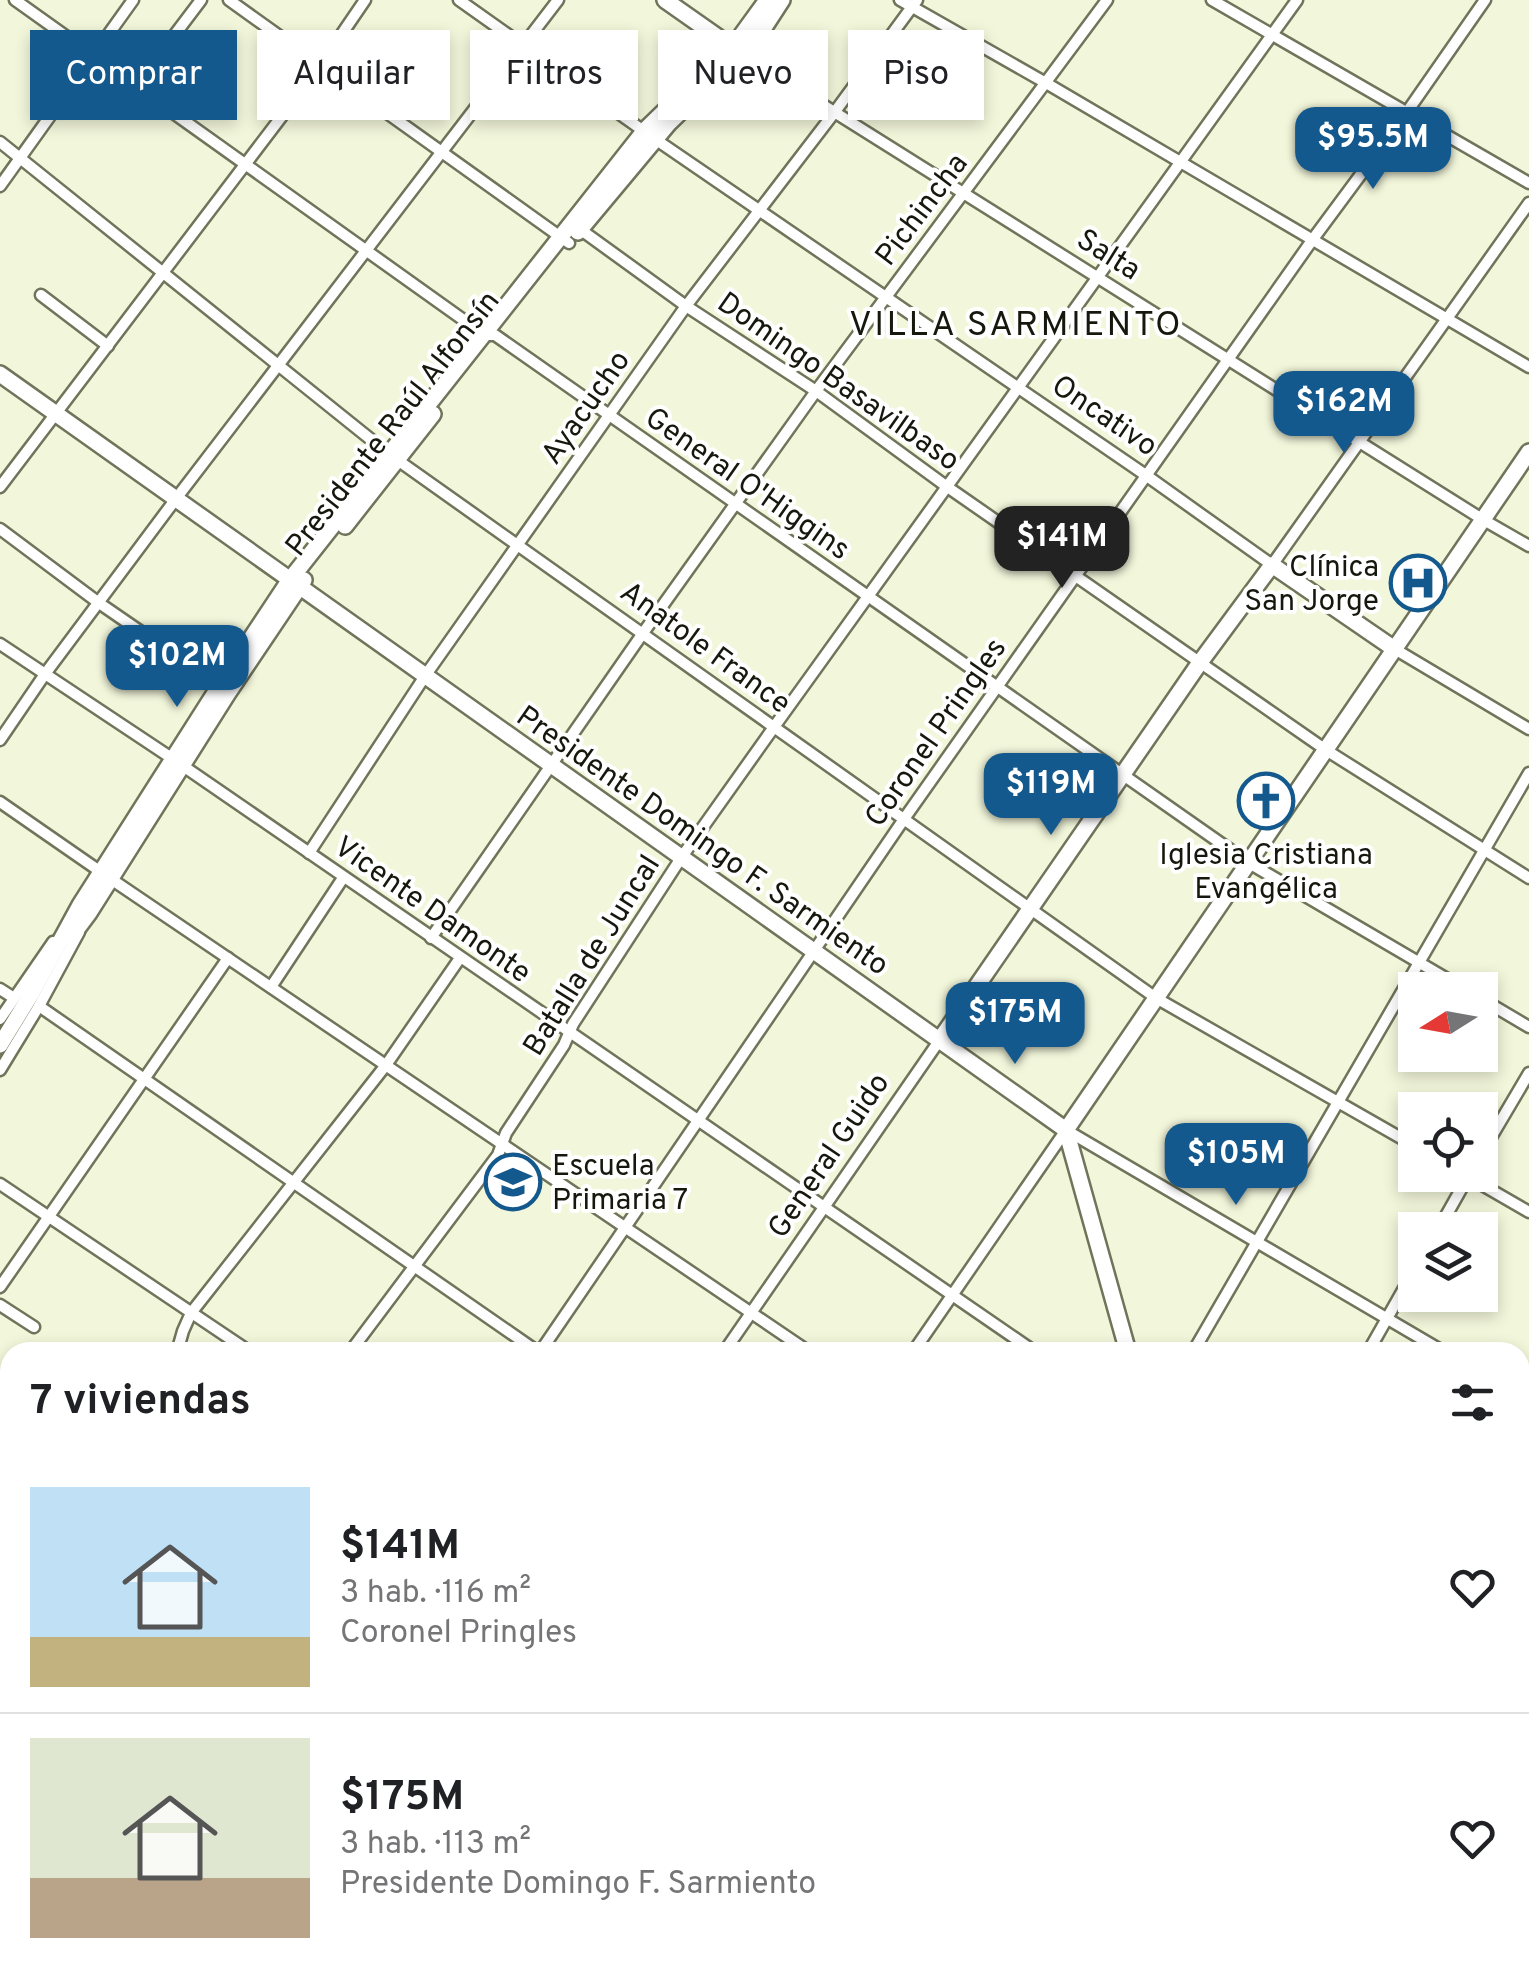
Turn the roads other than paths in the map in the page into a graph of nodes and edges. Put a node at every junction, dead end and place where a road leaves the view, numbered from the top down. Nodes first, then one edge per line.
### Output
1 (15, 0) edge
2 (133, 0) edge
3 (200, 0) edge
4 (229, 0) edge
5 (366, 0) edge
6 (458, 0) edge
7 (558, 0) edge
8 (664, 0) edge
9 (767, 0) edge
10 (782, 0) edge
11 (900, 0) edge
12 (1107, 0) edge
13 (1212, 0) edge
14 (1297, 0) edge
15 (1485, 0) edge
16 (914, 3) edge
17 (56, 30) edge
18 (111, 30) edge
19 (178, 30) edge
20 (270, 30) edge
21 (345, 30) edge
22 (501, 30) edge
23 (535, 30) edge
24 (708, 30) edge
25 (746, 30) edge
26 (763, 30) edge
27 (1273, 36) junction
28 (1046, 83) junction
29 (828, 108) edge
30 (834, 112) junction
31 (1407, 112) junction
32 (470, 115) edge
33 (47, 120) edge
34 (182, 120) edge
35 (279, 120) edge
36 (397, 120) edge
37 (630, 120) edge
38 (664, 120) edge
39 (650, 134) junction
40 (0, 142) edge
41 (442, 152) junction
42 (20, 158) junction
43 (1179, 161) junction
44 (244, 166) junction
45 (1529, 183) edge
46 (0, 186) edge
47 (962, 194) junction
48 (1529, 203) edge
49 (760, 211) junction
50 (570, 233) junction
51 (1313, 239) junction
52 (366, 250) junction
53 (162, 273) junction
54 (1095, 278) junction
55 (41, 295) dead end
56 (886, 298) junction
57 (686, 306) junction
58 (1448, 318) junction
59 (490, 335) junction
60 (108, 346) junction
61 (1227, 360) junction
62 (278, 365) junction
63 (1529, 366) edge
64 (0, 374) edge
65 (1017, 389) junction
66 (816, 391) junction
67 (56, 414) junction
68 (608, 416) junction
69 (1360, 443) junction
70 (1529, 452) edge
71 (393, 457) junction
72 (1147, 476) junction
73 (0, 486) edge
74 (946, 486) junction
75 (176, 500) junction
76 (735, 504) junction
77 (1482, 519) junction
78 (0, 530) edge
79 (518, 544) junction
80 (1529, 546) edge
81 (1272, 565) junction
82 (1076, 576) junction
83 (294, 584) junction
84 (867, 596) junction
85 (99, 603) junction
86 (642, 633) junction
87 (0, 644) edge
88 (1393, 648) junction
89 (1201, 661) junction
90 (45, 674) junction
91 (425, 676) junction
92 (996, 687) junction
93 (224, 689) junction
94 (774, 726) junction
95 (1529, 729) edge
96 (0, 740) edge
97 (1326, 750) junction
98 (178, 762) junction
99 (551, 766) junction
100 (1529, 773) edge
101 (1122, 774) junction
102 (0, 802) edge
103 (904, 819) junction
104 (1484, 850) junction
105 (308, 853) junction
106 (681, 858) junction
107 (1249, 863) junction
108 (106, 875) junction
109 (343, 878) junction
110 (1529, 878) edge
111 (1030, 908) junction
112 (85, 909) junction
113 (432, 938) junction
114 (814, 953) junction
115 (228, 958) junction
116 (460, 958) junction
117 (1420, 964) junction
118 (1434, 972) edge
119 (271, 988) junction
120 (0, 989) edge
121 (14, 998) junction
122 (1156, 998) junction
123 (35, 999) junction
124 (1498, 1008) edge
125 (0, 1020) edge
126 (1529, 1026) edge
127 (569, 1033) junction
128 (939, 1041) junction
129 (0, 1045) edge
130 (386, 1064) junction
131 (0, 1070) edge
132 (1529, 1073) edge
133 (144, 1080) junction
134 (1339, 1101) junction
135 (699, 1122) junction
136 (1498, 1126) edge
137 (1066, 1130) junction
138 (1398, 1136) edge
139 (502, 1144) junction
140 (0, 1184) edge
141 (292, 1184) junction
142 (1495, 1192) edge
143 (826, 1207) junction
144 (1529, 1212) edge
145 (49, 1218) junction
146 (624, 1229) junction
147 (1256, 1242) junction
148 (414, 1267) junction
149 (0, 1287) edge
150 (952, 1294) junction
151 (1398, 1299) edge
152 (0, 1305) edge
153 (752, 1312) junction
154 (191, 1313) junction
155 (1386, 1320) junction
156 (34, 1327) dead end
157 (179, 1342) edge
158 (235, 1342) edge
159 (358, 1342) edge
160 (524, 1342) edge
161 (546, 1342) edge
162 (731, 1342) edge
163 (795, 1342) edge
164 (920, 1342) edge
165 (1021, 1342) edge
166 (1125, 1342) edge
167 (1199, 1342) edge
168 (1374, 1342) edge
169 (1426, 1342) edge

1 - 17 street, General O'Higgins
2 - 18 street
3 - 19 street
4 - 20 street, Domingo Basavilbaso
5 - 21 street
6 - 22 street, Oncativo
7 - 23 street
8 - 24 main road, Salta
9 - 25 main road, Presidente Raúl Alfonsín
10 - 26 main road, Presidente Raúl Alfonsín
11 - 16 street
12 - 28 street, Pichincha
13 - 27 street
14 - 27 street, Batalla de Juncal
15 - 31 street, Coronel Pringles
16 - 28 street
16 - 30 street, Ayacucho
27 - 31 street
27 - 43 street, Batalla de Juncal
28 - 43 street
28 - 47 street, Pichincha
29 - 30 street, Salta
30 - 47 street, Salta
30 - 49 street, Ayacucho
31 - 45 street
31 - 51 street, Coronel Pringles
32 - 41 street
33 - 42 street
34 - 44 street, General O'Higgins
35 - 44 street
36 - 41 street, Domingo Basavilbaso
37 - 39 street, Oncativo
38 - 39 main road, Presidente Raúl Alfonsín
39 - 49 street, Oncativo
39 - 50 main road, Presidente Raúl Alfonsín
40 - 42 street, Anatole France
41 - 50 street, Domingo Basavilbaso
41 - 52 street
42 - 46 street
42 - 53 street, Anatole France
43 - 51 street
43 - 54 street, Batalla de Juncal
44 - 52 street, General O'Higgins
44 - 53 street
47 - 54 street, Salta
47 - 56 street, Pichincha
48 - 58 street, General Guido
49 - 56 street, Oncativo
49 - 57 street, Ayacucho
50 - 57 street, Domingo Basavilbaso
50 - 59 main road, Presidente Raúl Alfonsín
51 - 58 street
51 - 61 street, Coronel Pringles
52 - 59 street, General O'Higgins
52 - 62 street
53 - 60 street
53 - 62 street, Anatole France
54 - 61 street, Salta
54 - 65 street, Batalla de Juncal
55 - 60 street
56 - 65 street, Oncativo
56 - 66 street, Pichincha
57 - 66 street, Domingo Basavilbaso
57 - 68 street, Ayacucho
58 - 63 street
58 - 69 street, General Guido
59 - 68 street, General O'Higgins
59 - 71 main road, Presidente Raúl Alfonsín
60 - 67 street
61 - 69 street, Salta
61 - 72 street, Coronel Pringles
62 - 71 street, Anatole France
62 - 75 street
64 - 67 main road, Presidente Domingo F. Sarmiento
65 - 72 street, Oncativo
65 - 74 street, Batalla de Juncal
66 - 74 street, Domingo Basavilbaso
66 - 76 street, Pichincha
67 - 73 street
67 - 75 main road, Presidente Domingo F. Sarmiento
68 - 76 street, General O'Higgins
68 - 79 street, Ayacucho
69 - 77 street, Salta
69 - 81 street, General Guido
70 - 77 main road
71 - 79 street, Anatole France
71 - 83 main road, Presidente Raúl Alfonsín
72 - 81 street, Oncativo
72 - 82 street, Coronel Pringles
74 - 82 street, Domingo Basavilbaso
74 - 84 street, Batalla de Juncal
75 - 83 main road, Presidente Domingo F. Sarmiento
75 - 85 street
76 - 84 street, General O'Higgins
76 - 86 street, Pichincha
77 - 80 street, Salta
77 - 88 main road
78 - 85 street
79 - 86 street, Anatole France
79 - 91 street, Ayacucho
81 - 88 main road, Oncativo
81 - 89 main road, General Guido
82 - 89 street, Domingo Basavilbaso
82 - 92 street, Coronel Pringles
83 - 91 main road, Presidente Domingo F. Sarmiento
83 - 93 main road, Presidente Raúl Alfonsín
84 - 92 street, General O'Higgins
84 - 94 street, Batalla de Juncal
85 - 90 street
85 - 93 street
86 - 94 street, Anatole France
86 - 99 street, Pichincha
87 - 90 street, Vicente Damonte
88 - 95 street, Oncativo
88 - 97 main road
89 - 97 street, Domingo Basavilbaso
89 - 101 main road, General Guido
90 - 96 street
90 - 98 street, Vicente Damonte
91 - 99 main road, Presidente Domingo F. Sarmiento
91 - 105 street, Ayacucho
92 - 101 street, General O'Higgins
92 - 103 street, Coronel Pringles
93 - 98 main road, Presidente Raúl Alfonsín
94 - 103 street, Anatole France
94 - 106 street, Batalla de Juncal
97 - 104 street, Domingo Basavilbaso
97 - 107 main road
98 - 105 street, Vicente Damonte
98 - 108 main road, Presidente Raúl Alfonsín
99 - 106 main road, Presidente Domingo F. Sarmiento
99 - 113 street, Pichincha
100 - 104 street
101 - 107 street, General O'Higgins
101 - 111 main road, General Guido
102 - 108 street
103 - 111 street, Anatole France
103 - 114 street, Coronel Pringles
104 - 110 street, Domingo Basavilbaso
104 - 117 street
105 - 109 street, Vicente Damonte
106 - 114 main road, Presidente Domingo F. Sarmiento
106 - 127 street, Batalla de Juncal
107 - 117 street, General O'Higgins
107 - 122 main road
108 - 112 main road, Presidente Raúl Alfonsín
108 - 115 street
109 - 113 street, Vicente Damonte
109 - 119 street
111 - 122 street, Anatole France
111 - 128 main road, General Guido
112 - 121 street, Presidente Raúl Alfonsín
112 - 123 street, Presidente Raúl Alfonsín
112 - 123 main road, Presidente Raúl Alfonsín
113 - 116 street, Vicente Damonte
114 - 128 main road, Presidente Domingo F. Sarmiento
114 - 135 street, Coronel Pringles
115 - 119 street
115 - 133 street
116 - 127 street, Vicente Damonte
116 - 130 street
117 - 118 street, General O'Higgins
117 - 134 street
119 - 130 street
120 - 121 street
121 - 125 street, Presidente Raúl Alfonsín
122 - 134 street, Anatole France
122 - 137 main road
123 - 129 main road
123 - 131 street
123 - 133 street
124 - 126 street
127 - 135 street, Vicente Damonte
127 - 139 street, Batalla de Juncal
128 - 137 main road, Presidente Domingo F. Sarmiento
128 - 143 street, General Guido
130 - 139 street
130 - 141 street
132 - 136 street
133 - 141 street
133 - 145 street
134 - 138 street, Anatole France
134 - 147 street
135 - 143 street, Vicente Damonte
135 - 146 street, Coronel Pringles
137 - 147 street, Presidente Domingo F. Sarmiento
137 - 150 street
137 - 166 main road
139 - 146 street
139 - 148 street, Batalla de Juncal
140 - 145 street
141 - 148 street
141 - 154 street
142 - 144 street
143 - 150 street, Vicente Damonte
143 - 153 street, General Guido
145 - 149 street
145 - 154 street
146 - 153 street
146 - 161 street, Coronel Pringles
147 - 155 street, Presidente Domingo F. Sarmiento
147 - 167 street
148 - 159 street, Batalla de Juncal
148 - 160 street
150 - 164 street
150 - 165 street, Vicente Damonte
151 - 155 street
152 - 156 street
153 - 162 street, General Guido
153 - 163 street
154 - 157 street
154 - 158 street
155 - 168 street
155 - 169 street, Presidente Domingo F. Sarmiento

